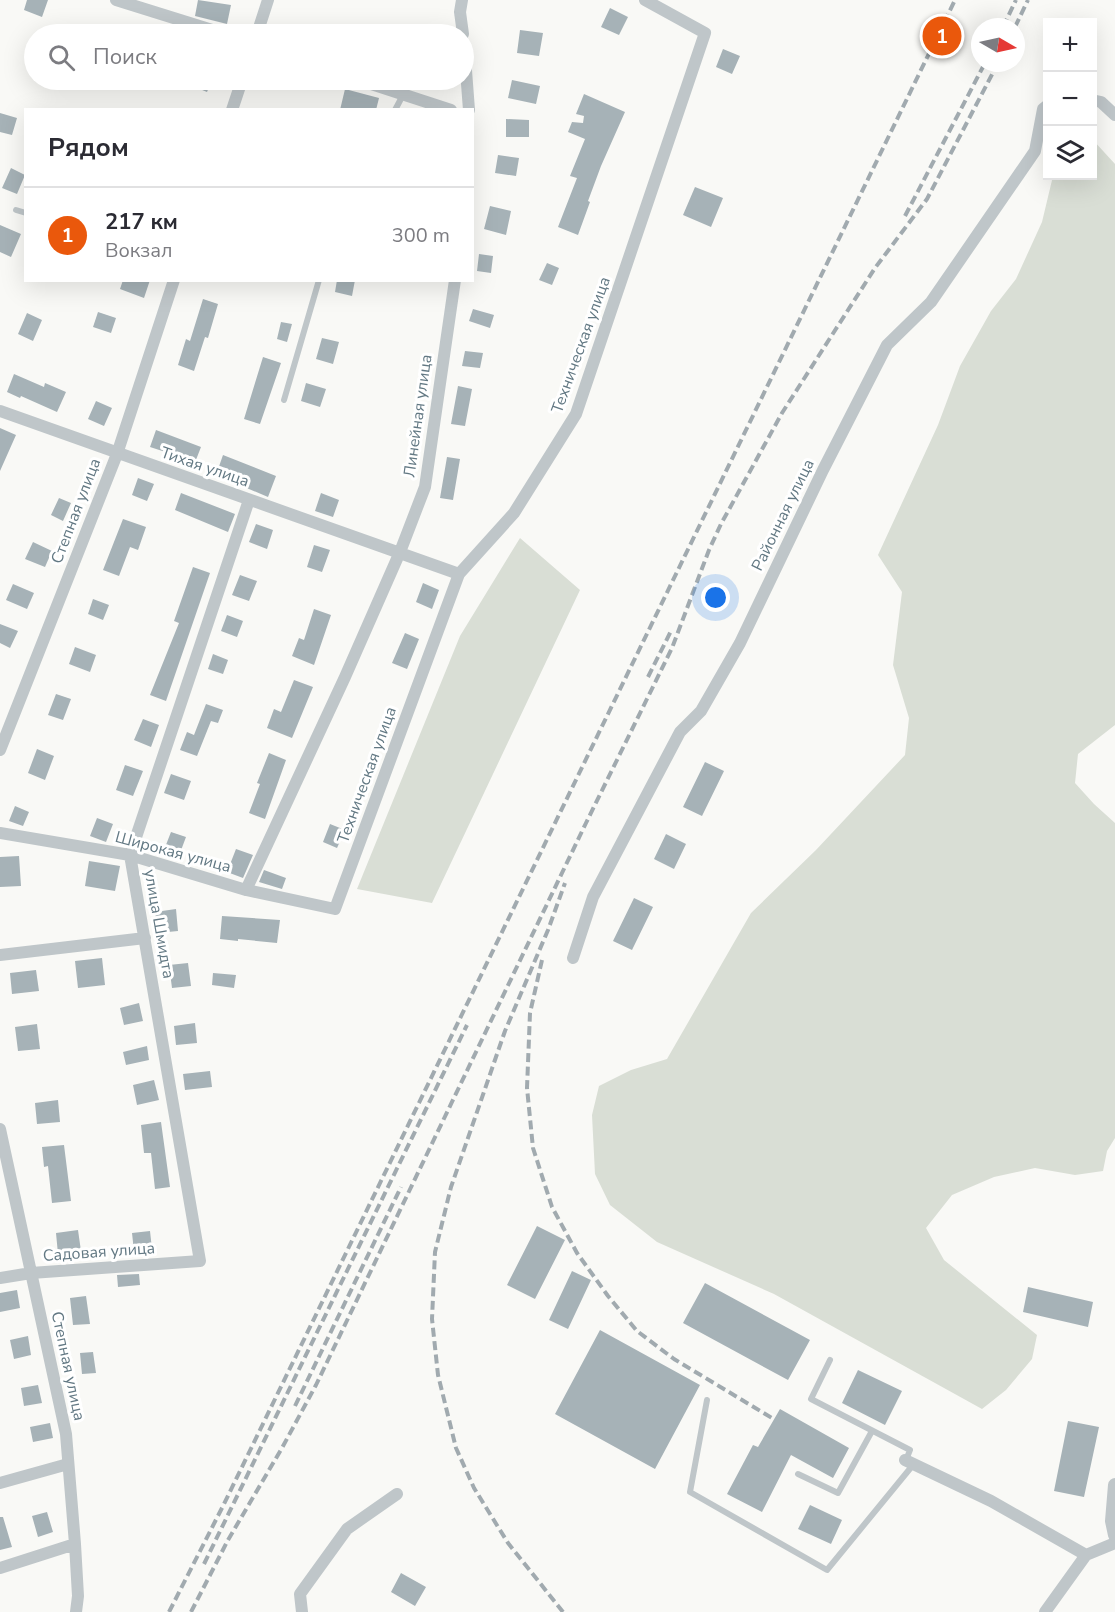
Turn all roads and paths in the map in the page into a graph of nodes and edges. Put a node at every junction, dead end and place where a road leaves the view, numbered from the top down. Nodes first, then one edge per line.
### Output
1 (116, 0) edge
2 (268, 0) edge
3 (462, 0) edge
4 (645, 0) edge
5 (193, 24) edge
6 (260, 24) edge
7 (462, 24) edge
8 (239, 90) edge
9 (390, 90) edge
10 (467, 90) edge
11 (403, 94) junction
12 (1097, 101) edge
13 (233, 108) edge
14 (396, 108) edge
15 (445, 108) edge
16 (469, 108) edge
17 (1043, 109) edge
18 (1115, 115) edge
19 (16, 210) dead end
20 (24, 212) edge
21 (173, 282) edge
22 (319, 282) edge
23 (455, 282) edge
24 (284, 400) dead end
25 (0, 411) edge
26 (117, 454) junction
27 (249, 500) junction
28 (400, 552) junction
29 (459, 574) junction
30 (0, 750) edge
31 (0, 833) edge
32 (130, 855) junction
33 (246, 890) junction
34 (335, 909) joint
35 (145, 938) junction
36 (0, 956) edge
37 (573, 958) dead end
38 (0, 1130) edge
39 (200, 1261) joint
40 (31, 1273) junction
41 (0, 1278) edge
42 (830, 1360) dead end
43 (707, 1400) dead end
44 (873, 1431) junction
45 (909, 1462) junction
46 (68, 1464) junction
47 (798, 1474) dead end
48 (0, 1483) edge
49 (1115, 1485) edge
50 (397, 1494) dead end
51 (1115, 1535) edge
52 (1115, 1543) edge
53 (75, 1544) junction
54 (1086, 1555) junction
55 (0, 1568) edge
56 (76, 1612) edge
57 (302, 1612) edge
58 (1045, 1612) edge

1 - 5 street
2 - 6 street
3 - 7 street
4 - 29 street, Техническая улица
8 - 13 street
9 - 11 street
10 - 16 street
11 - 14 lane
11 - 15 street
12 - 18 street
17 - 37 street, Районная улица
19 - 20 lane
21 - 26 street, Степная улица
22 - 24 lane
23 - 28 street, Линейная улица
25 - 26 street, Тихая улица
26 - 27 street, Тихая улица
26 - 30 street, Степная улица
27 - 28 street, Тихая улица
27 - 32 street, улица Шмидта
28 - 29 street, Тихая улица
28 - 33 street
29 - 34 street, Техническая улица
31 - 32 street, Широкая улица
32 - 33 street, Широкая улица
32 - 35 street, улица Шмидта
33 - 34 street, Широкая улица
35 - 36 street
35 - 39 street, улица Шмидта
38 - 40 street, Степная улица
39 - 40 street, Садовая улица
40 - 41 street, Садовая улица
40 - 46 street, Степная улица
42 - 44 lane
43 - 45 lane
44 - 45 lane
44 - 47 lane
45 - 54 street
46 - 48 street
46 - 53 street, Степная улица
49 - 51 street
50 - 57 street
52 - 54 street
53 - 55 street
53 - 56 street, Степная улица
54 - 58 street

